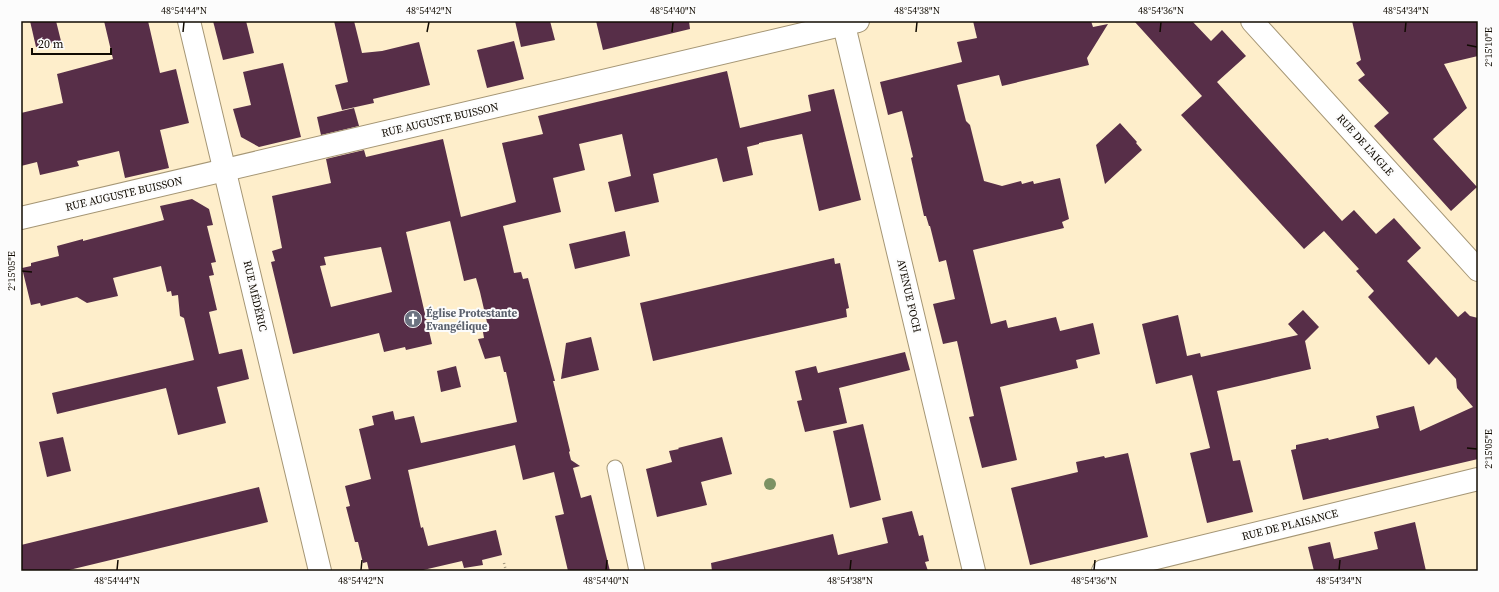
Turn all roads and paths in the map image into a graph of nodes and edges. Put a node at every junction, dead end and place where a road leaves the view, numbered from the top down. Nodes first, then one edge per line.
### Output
1 (190, 21) edge
2 (1252, 21) edge
3 (849, 22) edge
4 (225, 170) junction
5 (21, 218) edge
6 (1478, 270) edge
7 (615, 468) dead end
8 (1478, 479) edge
9 (504, 563) dead end
10 (320, 571) edge
11 (506, 571) edge
12 (637, 571) edge
13 (974, 571) edge
14 (1103, 571) edge

1 - 4 street, RUE MÉDÉRIC
2 - 6 street, RUE DE L'AIGLE
3 - 4 street, RUE AUGUSTE BUISSON
3 - 13 street, AVENUE FOCH
4 - 5 street, RUE AUGUSTE BUISSON
4 - 10 street, RUE MÉDÉRIC
7 - 12 lane
8 - 14 street, RUE DE PLAISANCE
9 - 11 path

